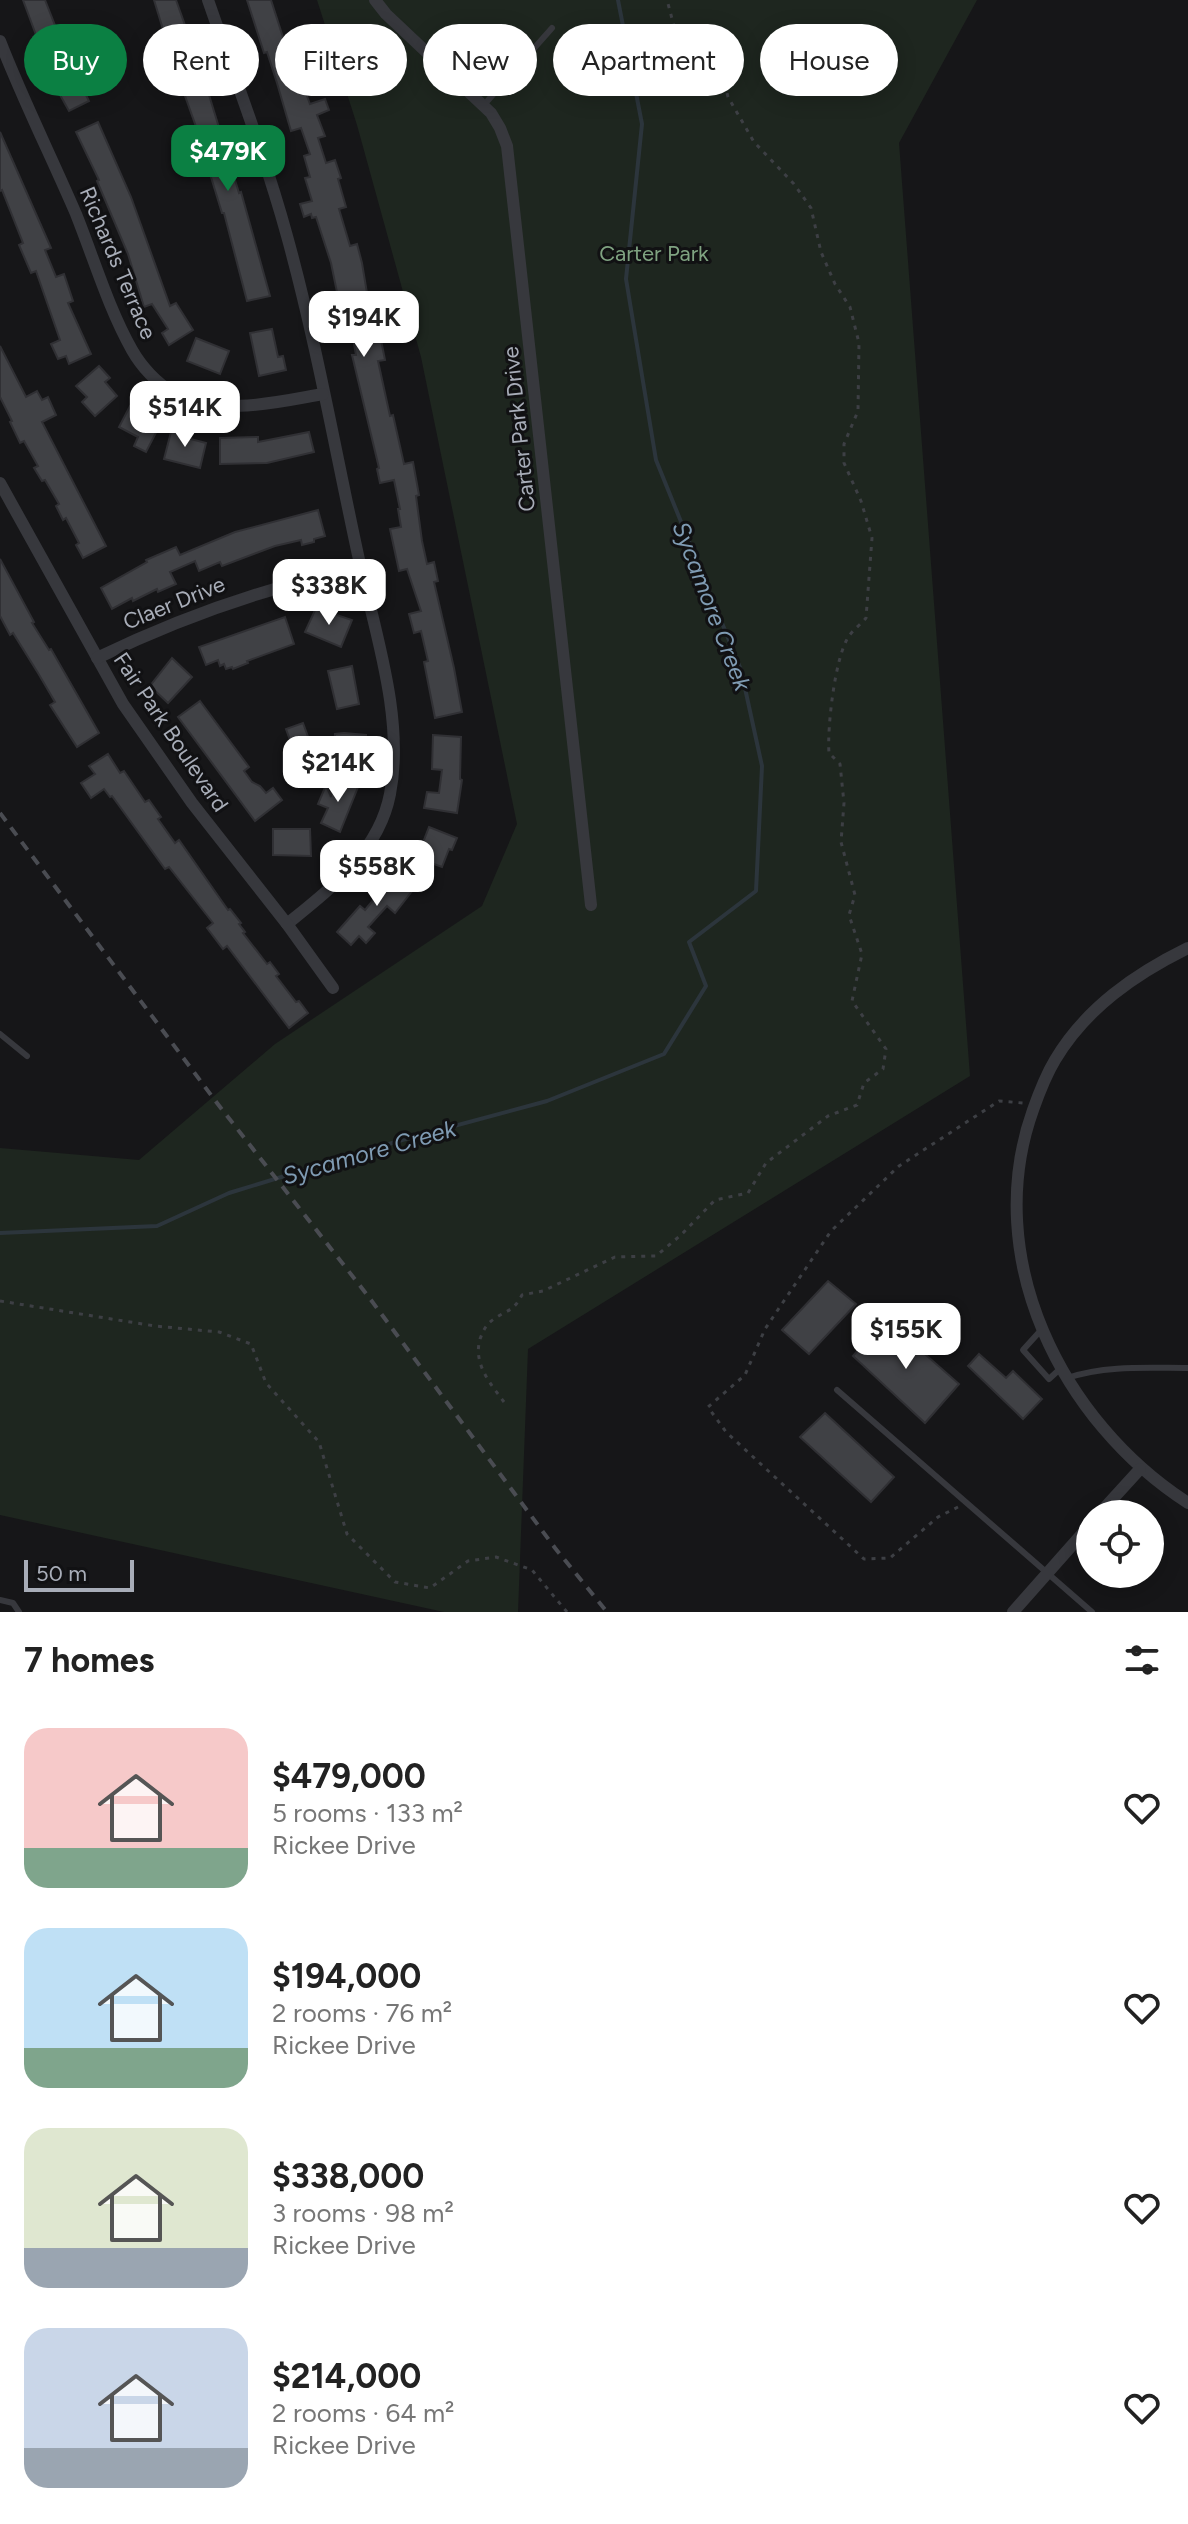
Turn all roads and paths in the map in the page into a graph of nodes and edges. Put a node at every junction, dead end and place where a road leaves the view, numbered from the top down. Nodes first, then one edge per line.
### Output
1 (208, 0) edge
2 (375, 0) edge
3 (667, 0) edge
4 (552, 28) dead end
5 (0, 41) edge
6 (483, 106) junction
7 (323, 394) junction
8 (0, 483) edge
9 (361, 568) junction
10 (97, 658) junction
11 (591, 905) dead end
12 (287, 924) junction
13 (1188, 948) edge
14 (333, 988) dead end
15 (0, 1034) edge
16 (27, 1056) dead end
17 (1035, 1104) junction
18 (0, 1301) edge
19 (1042, 1329) junction
20 (1188, 1368) edge
21 (1064, 1373) junction
22 (837, 1390) dead end
23 (504, 1402) dead end
24 (1140, 1469) junction
25 (1112, 1500) edge
26 (968, 1503) junction
27 (1188, 1503) edge
28 (1076, 1541) edge
29 (1047, 1573) junction
30 (0, 1600) edge
31 (19, 1612) edge
32 (567, 1612) edge
33 (1013, 1612) edge
34 (1092, 1612) edge

1 - 7 street
2 - 6 street, Carter Park Drive
3 - 23 path
4 - 6 lane
5 - 7 street, Richards Terrace
6 - 11 street, Carter Park Drive
7 - 9 street
8 - 10 street, Fair Park Boulevard
9 - 10 street, Claer Drive
9 - 12 street
10 - 12 street, Fair Park Boulevard
12 - 14 street, Fair Park Boulevard
13 - 17 street
15 - 16 lane
17 - 19 street
17 - 26 path
18 - 32 path
19 - 21 street
19 - 21 lane
20 - 21 lane
21 - 24 street
22 - 26 lane
24 - 25 street
24 - 27 street
26 - 29 lane
28 - 29 street
29 - 33 street
29 - 34 lane
30 - 31 lane

